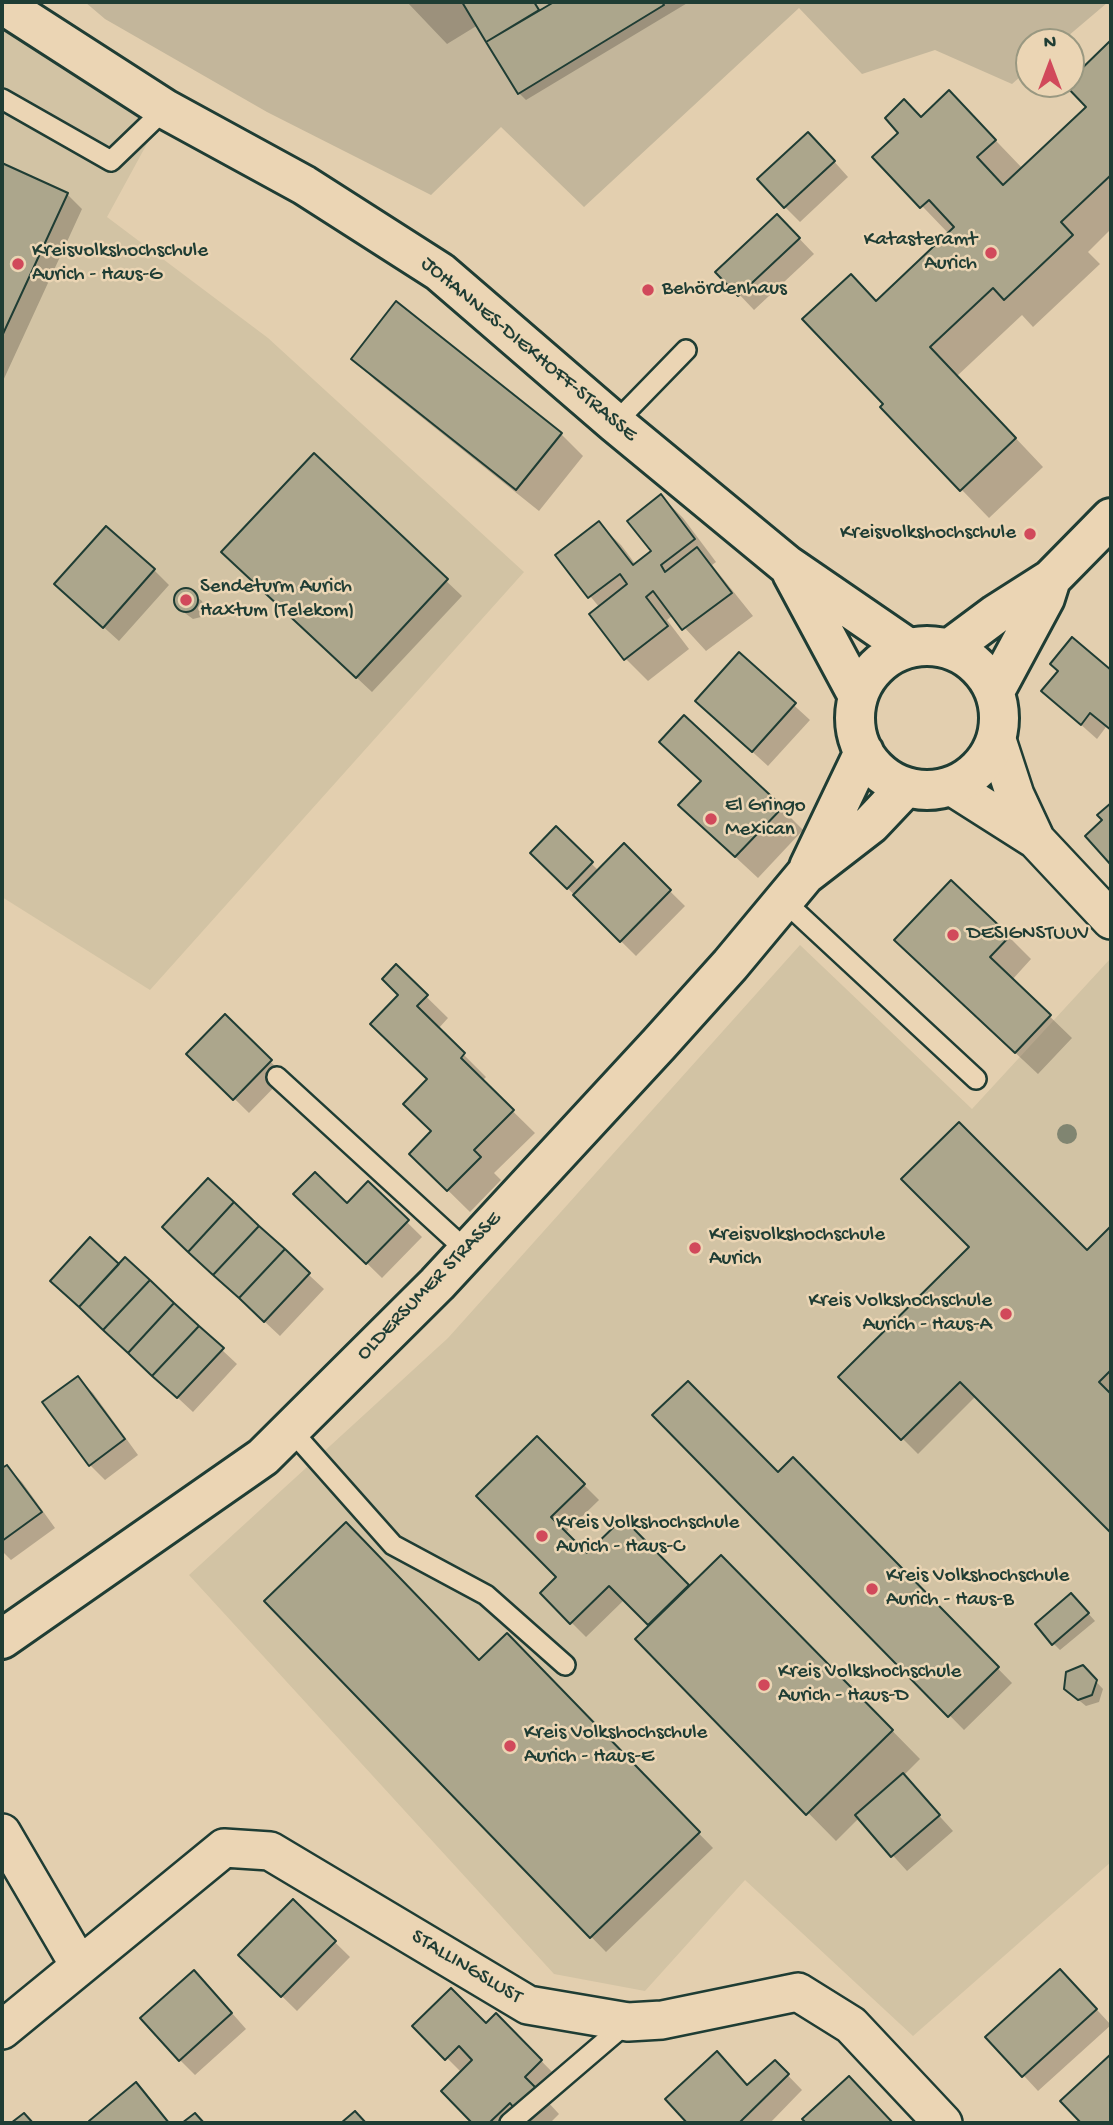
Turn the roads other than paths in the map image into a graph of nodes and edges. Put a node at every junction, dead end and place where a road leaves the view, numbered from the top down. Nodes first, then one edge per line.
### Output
1 (2, 4) edge
2 (2, 99) edge
3 (165, 109) junction
4 (686, 350) dead end
5 (615, 423) junction
6 (1111, 518) edge
7 (787, 565) junction
8 (1051, 579) junction
9 (908, 648) junction
10 (949, 649) junction
11 (995, 691) junction
12 (858, 696) junction
13 (997, 740) junction
14 (864, 752) junction
15 (951, 786) junction
16 (906, 787) junction
17 (1036, 839) junction
18 (794, 888) junction
19 (1111, 920) edge
20 (277, 1077) dead end
21 (976, 1079) dead end
22 (467, 1251) junction
23 (290, 1429) junction
24 (2, 1639) edge
25 (565, 1665) dead end
26 (2, 1833) edge
27 (79, 1965) junction
28 (628, 2022) junction
29 (2, 2030) edge
30 (510, 2123) edge
31 (943, 2123) edge

1 - 3 main road, JOHANNES-DIEKHOFF-STRASSE
2 - 3 lane
3 - 5 main road, JOHANNES-DIEKHOFF-STRASSE
4 - 5 lane
5 - 7 main road, JOHANNES-DIEKHOFF-STRASSE
6 - 8 main road
7 - 9 main road, JOHANNES-DIEKHOFF-STRASSE
7 - 12 main road, JOHANNES-DIEKHOFF-STRASSE
8 - 10 main road
8 - 11 main road
9 - 10 main road
9 - 12 main road
10 - 11 main road
11 - 13 main road
12 - 14 main road
13 - 15 main road
13 - 17 street
14 - 16 main road
14 - 18 main road, OLDERSUMER STRASSE
15 - 16 main road
15 - 17 street
16 - 18 main road, OLDERSUMER STRASSE
17 - 19 street
18 - 21 lane
18 - 22 main road, OLDERSUMER STRASSE
20 - 22 lane
22 - 23 main road, OLDERSUMER STRASSE
23 - 24 main road, OLDERSUMER STRASSE
23 - 25 lane
26 - 27 street
27 - 28 street, STALLINGSLUST
27 - 29 street, STALLINGSLUST
28 - 30 lane
28 - 31 street, STALLINGSLUST

